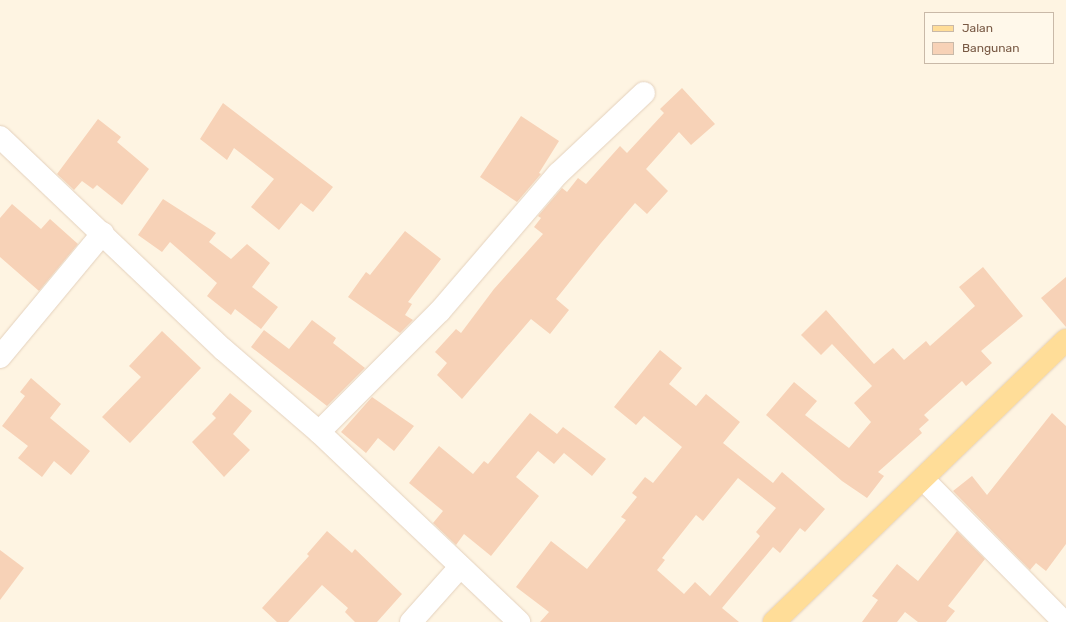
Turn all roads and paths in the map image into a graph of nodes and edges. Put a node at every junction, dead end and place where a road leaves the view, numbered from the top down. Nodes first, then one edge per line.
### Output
1 (644, 93) dead end
2 (0, 137) edge
3 (103, 233) junction
4 (1066, 340) edge
5 (0, 357) edge
6 (319, 432) junction
7 (923, 479) junction
8 (460, 567) junction
9 (411, 622) edge
10 (519, 622) edge
11 (774, 622) edge
12 (1064, 622) edge

1 - 6 street
2 - 3 street
3 - 5 street
3 - 6 street
4 - 7 main road
6 - 8 street
7 - 11 main road
7 - 12 street
8 - 9 street
8 - 10 street

